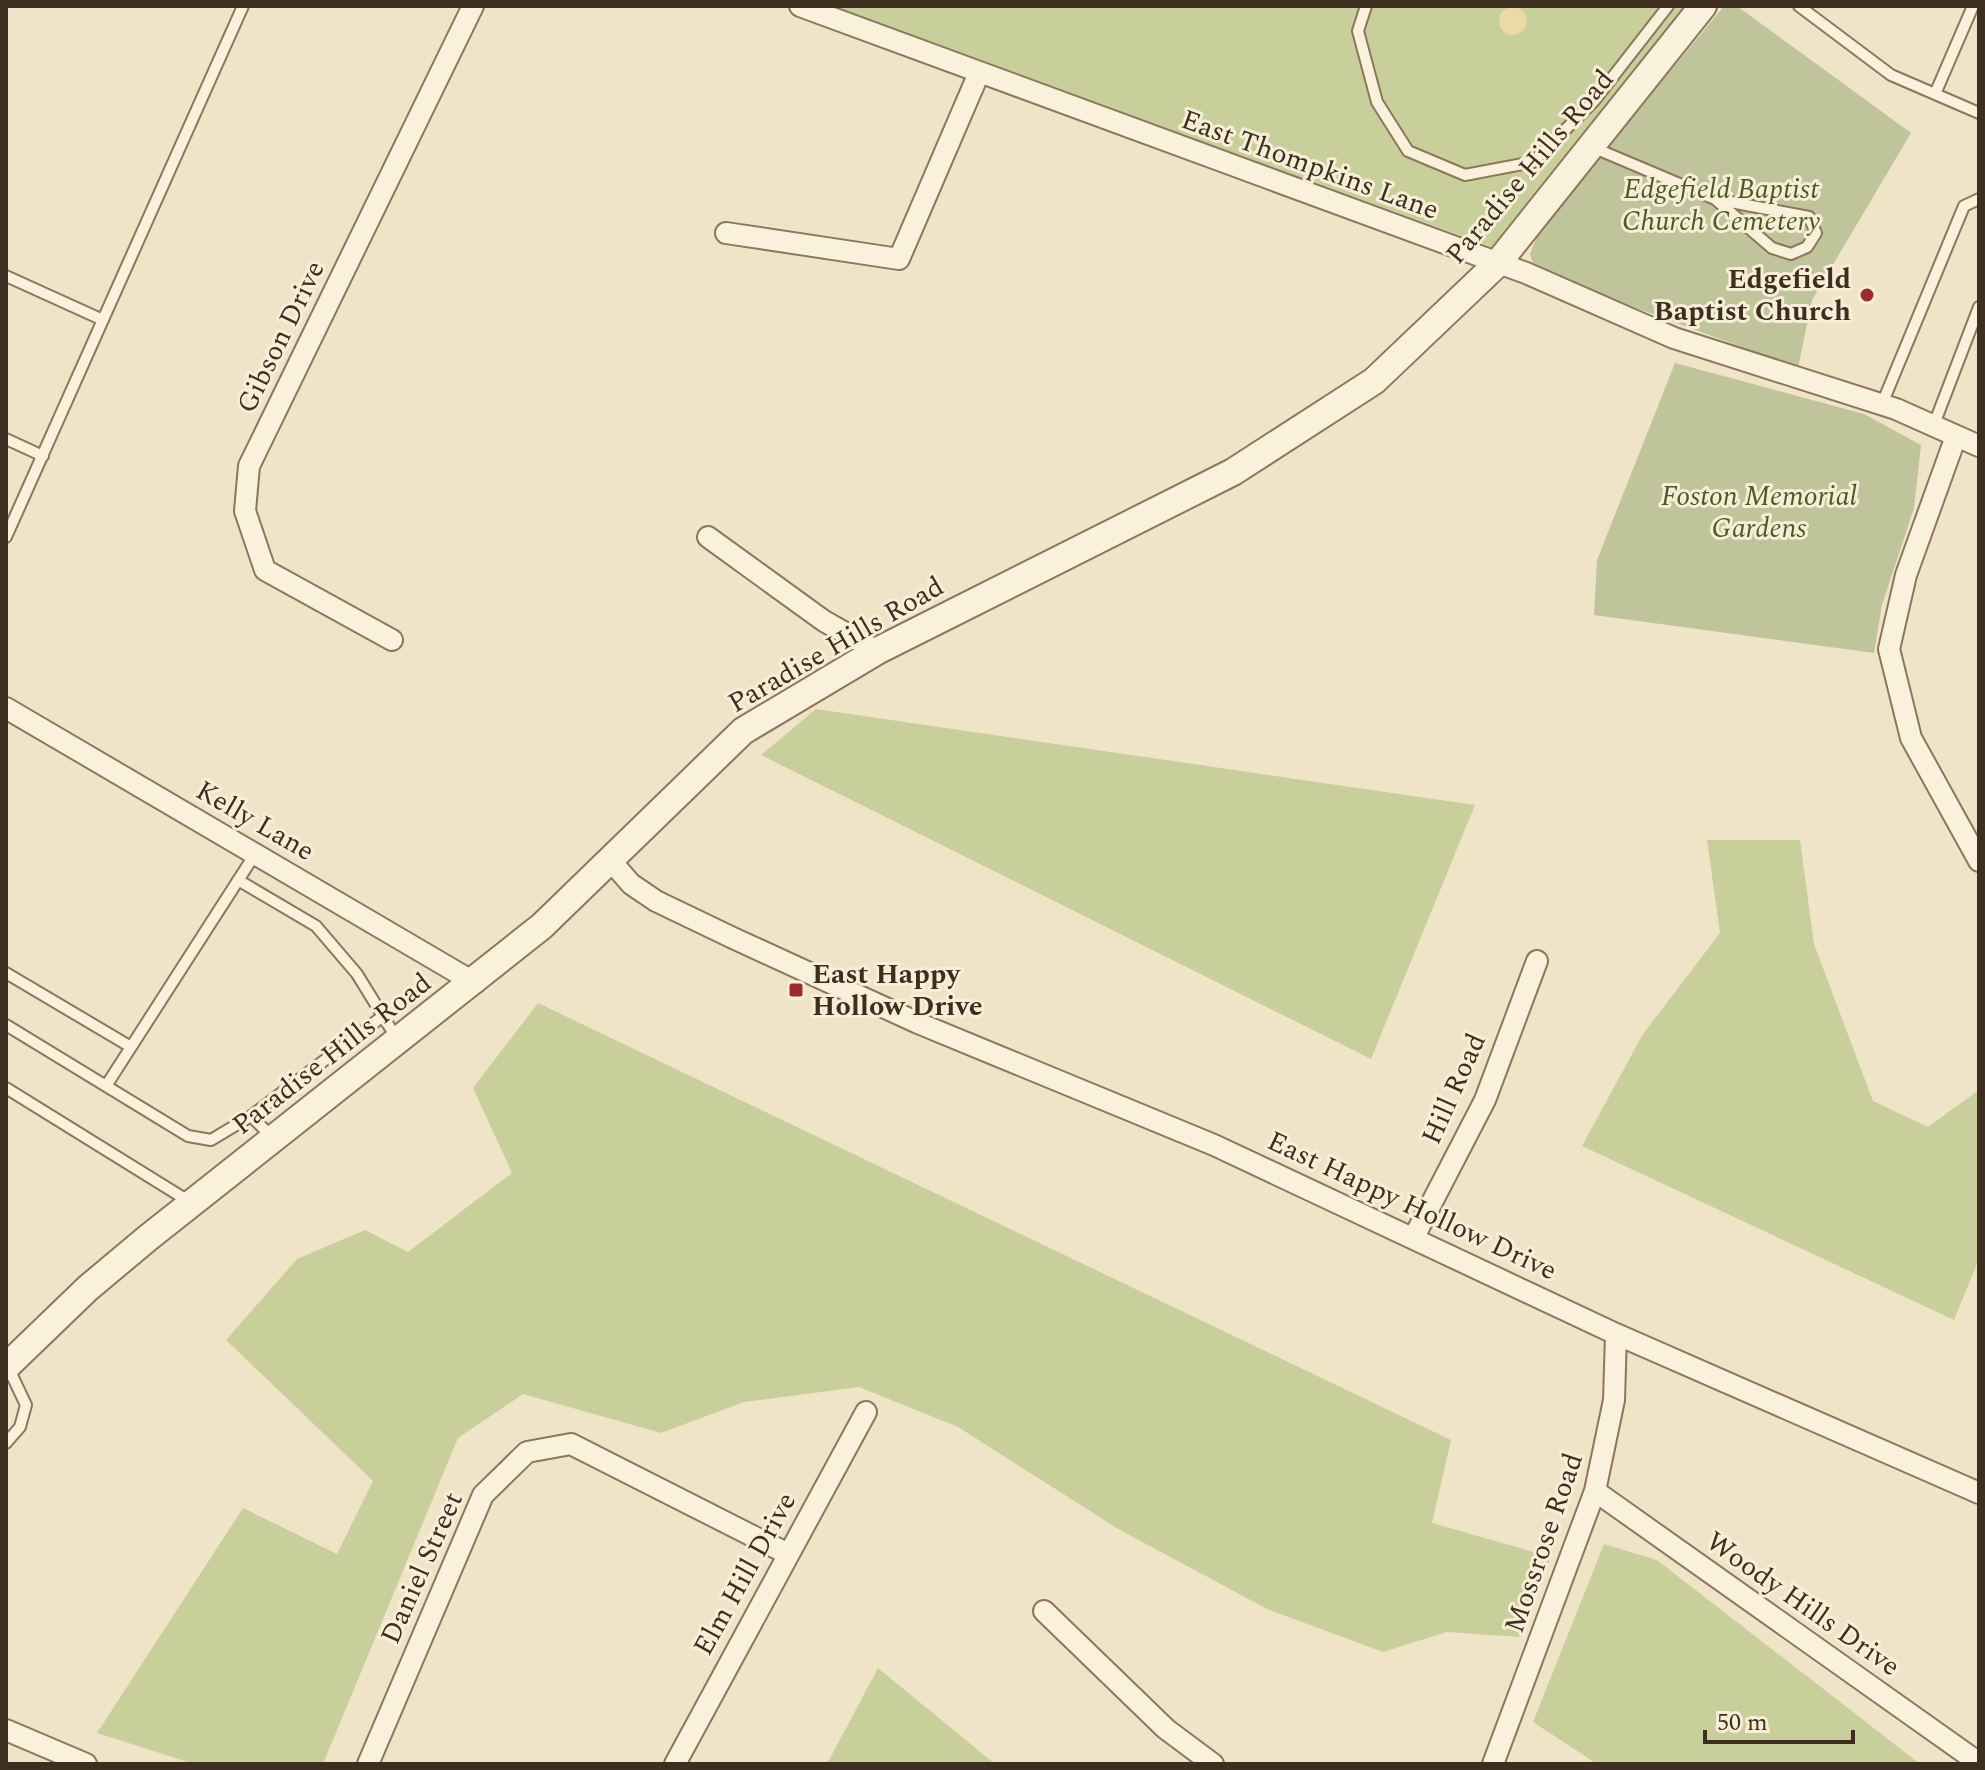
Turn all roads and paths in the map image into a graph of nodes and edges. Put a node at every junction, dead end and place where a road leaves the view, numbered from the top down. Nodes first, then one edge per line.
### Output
1 (243, 6) edge
2 (473, 6) edge
3 (800, 6) edge
4 (1366, 6) edge
5 (1668, 6) edge
6 (1703, 6) edge
7 (1799, 6) edge
8 (1973, 6) edge
9 (979, 73) junction
10 (1935, 94) junction
11 (1979, 113) edge
12 (1591, 146) junction
13 (1715, 199) junction
14 (1979, 199) edge
15 (726, 233) dead end
16 (1497, 264) junction
17 (6, 276) edge
18 (1979, 307) edge
19 (103, 320) junction
20 (1882, 404) junction
21 (1933, 427) junction
22 (6, 439) edge
23 (1955, 439) junction
24 (1979, 446) edge
25 (43, 456) junction
26 (6, 537) edge
27 (708, 537) dead end
28 (392, 640) dead end
29 (877, 651) junction
30 (6, 708) edge
31 (255, 854) junction
32 (611, 861) junction
33 (1979, 861) edge
34 (238, 880) junction
35 (1537, 961) dead end
36 (6, 973) edge
37 (475, 983) junction
38 (383, 1016) junction
39 (6, 1025) edge
40 (398, 1042) junction
41 (131, 1047) junction
42 (323, 1063) junction
43 (106, 1086) junction
44 (341, 1087) junction
45 (6, 1088) edge
46 (251, 1116) junction
47 (274, 1139) junction
48 (192, 1203) junction
49 (1414, 1237) junction
50 (1616, 1334) junction
51 (7, 1367) edge
52 (866, 1412) dead end
53 (6, 1443) edge
54 (1595, 1491) junction
55 (1979, 1493) edge
56 (788, 1554) junction
57 (1044, 1611) dead end
58 (6, 1730) edge
59 (1979, 1763) edge
60 (86, 1764) edge
61 (368, 1764) edge
62 (675, 1764) edge
63 (1213, 1764) edge
64 (1493, 1764) edge

1 - 19 lane
2 - 28 street, Gibson Drive
3 - 9 street, East Thompkins Lane
4 - 5 lane
6 - 12 street, Paradise Hills Road
7 - 10 lane
8 - 10 lane
9 - 15 street
9 - 16 street, East Thompkins Lane
10 - 11 lane
12 - 13 lane
12 - 16 street, Paradise Hills Road
13 - 13 lane
14 - 20 lane
16 - 20 street, East Thompkins Lane
16 - 29 street, Paradise Hills Road
17 - 19 lane
18 - 21 lane
19 - 25 lane
20 - 21 street, East Thompkins Lane
21 - 23 street, East Thompkins Lane
22 - 25 lane
23 - 24 street, East Thompkins Lane
23 - 33 street
25 - 26 lane
27 - 29 street
29 - 32 street, Paradise Hills Road
30 - 31 street, Kelly Lane
31 - 34 lane
31 - 37 street, Kelly Lane
32 - 37 street, Paradise Hills Road
32 - 49 street, East Happy Hollow Drive
34 - 38 lane
34 - 41 lane
35 - 49 street, Hill Road
36 - 41 lane
37 - 40 street, Paradise Hills Road
38 - 40 lane
38 - 42 lane
39 - 43 lane
40 - 44 street, Paradise Hills Road
41 - 43 lane
42 - 44 lane
42 - 46 lane
43 - 46 lane
44 - 47 street, Paradise Hills Road
45 - 48 lane
46 - 47 lane
47 - 48 street, Paradise Hills Road
48 - 51 street, Paradise Hills Road
49 - 50 street, East Happy Hollow Drive
50 - 54 street, Mossrose Road
50 - 55 street, East Happy Hollow Drive
51 - 53 lane
52 - 56 street, Elm Hill Drive
54 - 59 street, Woody Hills Drive
54 - 64 street, Mossrose Road
56 - 61 street, Daniel Street
56 - 62 street, Elm Hill Drive
57 - 63 street
58 - 60 street

